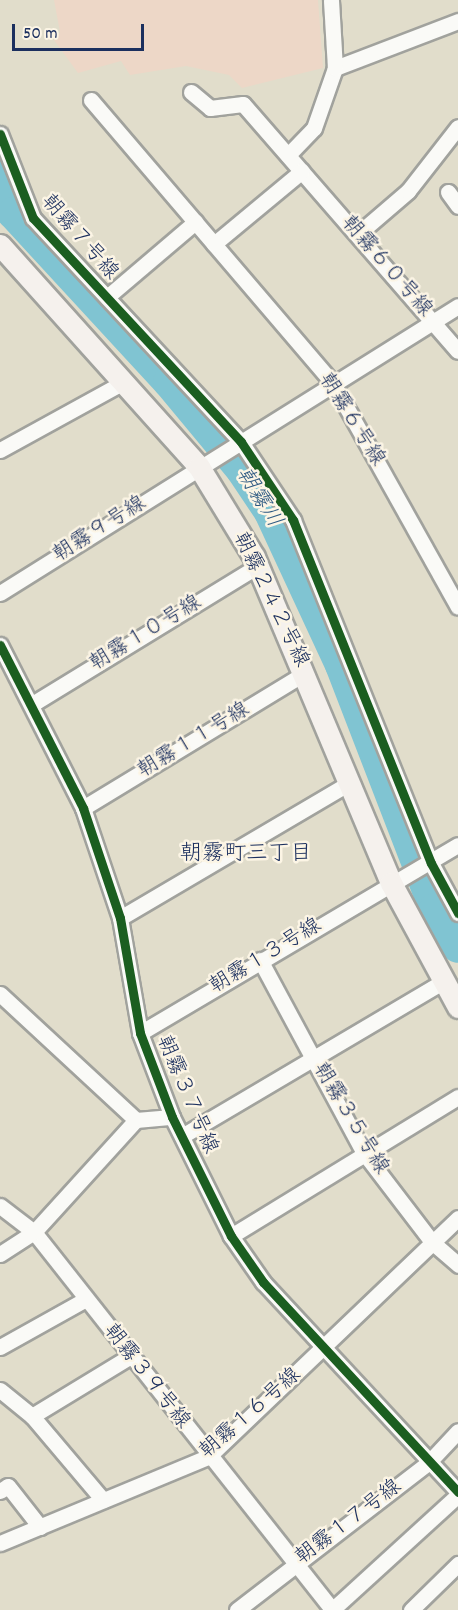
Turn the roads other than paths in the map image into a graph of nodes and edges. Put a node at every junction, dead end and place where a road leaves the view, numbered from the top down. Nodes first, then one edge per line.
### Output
1 (331, 0) edge
2 (458, 21) edge
3 (335, 68) junction
4 (191, 92) dead end
5 (91, 100) dead end
6 (458, 126) edge
7 (0, 134) edge
8 (288, 155) junction
9 (302, 171) junction
10 (448, 192) dead end
11 (458, 206) edge
12 (195, 222) junction
13 (358, 234) junction
14 (213, 244) junction
15 (0, 245) edge
16 (107, 297) junction
17 (458, 306) edge
18 (435, 321) junction
19 (458, 351) edge
20 (120, 384) junction
21 (334, 386) junction
22 (238, 444) junction
23 (0, 450) edge
24 (208, 462) junction
25 (258, 566) junction
26 (0, 593) edge
27 (458, 608) edge
28 (0, 645) edge
29 (305, 673) junction
30 (34, 703) junction
31 (351, 782) junction
32 (83, 808) junction
33 (458, 845) edge
34 (429, 864) junction
35 (399, 879) junction
36 (458, 913) edge
37 (120, 918) junction
38 (260, 960) junction
39 (442, 982) junction
40 (0, 994) edge
41 (458, 1007) edge
42 (140, 1033) junction
43 (312, 1057) junction
44 (458, 1097) edge
45 (172, 1117) junction
46 (136, 1120) junction
47 (182, 1136) junction
48 (364, 1153) junction
49 (0, 1206) edge
50 (458, 1218) edge
51 (34, 1232) junction
52 (231, 1236) junction
53 (432, 1242) junction
54 (0, 1254) edge
55 (458, 1265) edge
56 (86, 1299) junction
57 (0, 1347) edge
58 (325, 1348) junction
59 (129, 1357) junction
60 (0, 1390) edge
61 (32, 1416) junction
62 (458, 1431) edge
63 (208, 1457) junction
64 (429, 1462) junction
65 (0, 1491) edge
66 (458, 1494) edge
67 (103, 1500) junction
68 (40, 1527) junction
69 (0, 1543) edge
70 (458, 1564) edge
71 (293, 1566) junction
72 (237, 1610) edge
73 (332, 1610) edge
74 (411, 1610) edge

1 - 3 street
2 - 3 street
3 - 8 street
4 - 8 street, 朝霧６０号線
5 - 12 street, 朝霧６号線
6 - 13 street
7 - 16 street, 朝霧７号線
8 - 9 street, 朝霧６０号線
9 - 13 street, 朝霧６０号線
9 - 14 street
10 - 11 street
12 - 14 street, 朝霧６号線
12 - 16 street
13 - 18 street, 朝霧６０号線
14 - 21 street, 朝霧６号線
15 - 20 street, 朝霧２４２号線
16 - 22 street, 朝霧７号線
17 - 18 street
18 - 19 street
18 - 21 street, 朝霧６０号線
20 - 23 street
20 - 24 street, 朝霧２４２号線
21 - 22 street, 朝霧６０号線
21 - 27 street, 朝霧６号線
22 - 24 street, 朝霧６０号線
22 - 34 street, 朝霧７号線
24 - 25 street, 朝霧２４２号線
24 - 26 street, 朝霧９号線
25 - 29 street, 朝霧２４２号線
25 - 30 street, 朝霧１０号線
28 - 30 street, 朝霧３７号線
29 - 31 street, 朝霧２４２号線
29 - 32 street, 朝霧１１号線
30 - 32 street, 朝霧３７号線
31 - 35 street, 朝霧２４２号線
31 - 37 street
32 - 37 street, 朝霧３７号線
33 - 34 street
34 - 35 street, 朝霧１３号線
34 - 36 street, 朝霧７号線
35 - 38 street, 朝霧１３号線
35 - 39 street, 朝霧２４２号線
37 - 42 street, 朝霧３７号線
38 - 42 street, 朝霧１３号線
38 - 43 street, 朝霧３５号線
39 - 41 street, 朝霧２４２号線
39 - 43 street
40 - 46 street
42 - 45 street, 朝霧３７号線
43 - 47 street
43 - 48 street, 朝霧３５号線
44 - 48 street
45 - 46 street
45 - 47 street, 朝霧３７号線
46 - 51 street
47 - 52 street, 朝霧３７号線
48 - 52 street
48 - 53 street, 朝霧３５号線
49 - 51 street, 朝霧３９号線
50 - 53 street, 朝霧１６号線
51 - 54 street
51 - 56 street, 朝霧３９号線
52 - 58 street, 朝霧３７号線
53 - 55 street, 朝霧３５号線
53 - 58 street, 朝霧１６号線
56 - 57 street
56 - 59 street, 朝霧３９号線
58 - 63 street, 朝霧１６号線
58 - 64 street, 朝霧３７号線
59 - 61 street
59 - 63 street, 朝霧３９号線
60 - 61 street
61 - 67 street
62 - 64 street, 朝霧１７号線
63 - 67 street, 朝霧１６号線
63 - 71 street, 朝霧３９号線
64 - 66 street, 朝霧３７号線
64 - 71 street, 朝霧１７号線
65 - 68 street
66 - 73 street
67 - 68 street, 朝霧１６号線
68 - 69 street, 朝霧１６号線
70 - 74 street
71 - 72 street, 朝霧１７号線
71 - 73 street, 朝霧３９号線

